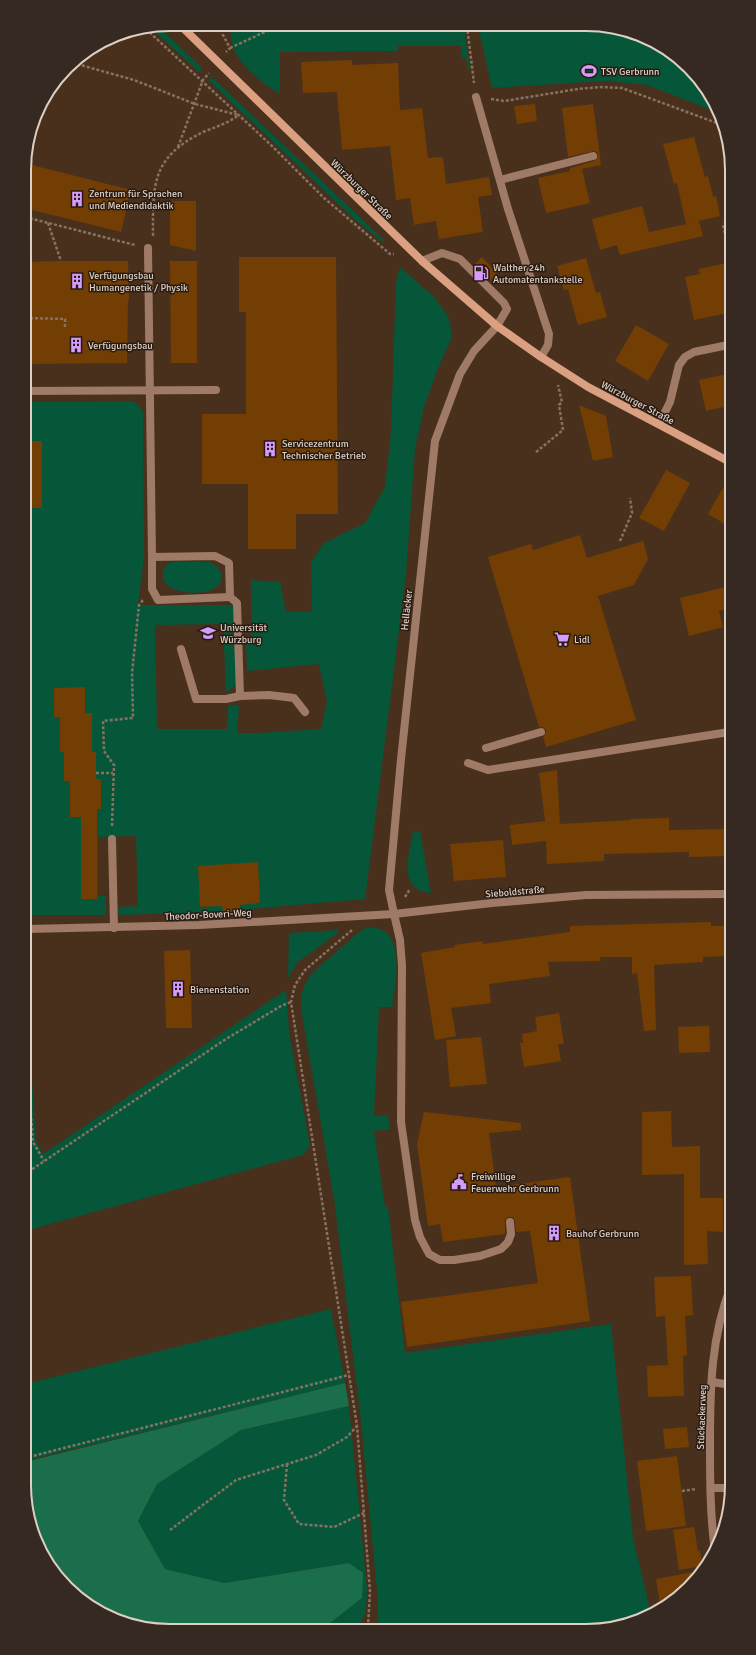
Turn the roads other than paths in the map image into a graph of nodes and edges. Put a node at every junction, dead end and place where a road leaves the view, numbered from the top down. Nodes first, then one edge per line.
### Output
1 (186, 31) edge
2 (476, 96) road end
3 (593, 156) dead end
4 (500, 180) junction
5 (148, 248) road end
6 (422, 261) junction
7 (497, 326) junction
8 (725, 346) edge
9 (541, 357) junction
10 (216, 390) dead end
11 (31, 391) edge
12 (149, 391) junction
13 (659, 424) junction
14 (725, 459) edge
15 (152, 557) junction
16 (230, 597) junction
17 (181, 649) dead end
18 (240, 696) junction
19 (305, 712) dead end
20 (541, 732) dead end
21 (725, 733) edge
22 (486, 748) dead end
23 (468, 763) dead end
24 (112, 839) road end
25 (725, 894) edge
26 (394, 914) junction
27 (303, 919) joint
28 (114, 928) junction
29 (31, 929) edge
30 (510, 1222) dead end
31 (725, 1305) edge
32 (712, 1382) junction
33 (725, 1384) edge
34 (710, 1488) junction
35 (725, 1488) edge
36 (714, 1538) edge

1 - 6 street, Würzburger Straße
2 - 4 street
3 - 4 street
4 - 9 street
5 - 12 street
6 - 7 street, Würzburger Straße
6 - 7 street, Helläcker
7 - 9 street, Würzburger Straße
7 - 26 street, Helläcker
8 - 13 street
9 - 13 street, Würzburger Straße
10 - 12 street
11 - 12 street
12 - 15 street
13 - 14 street, Würzburger Straße
15 - 16 street
15 - 16 street
16 - 18 street
17 - 18 street
18 - 19 street
20 - 22 street
21 - 23 street
24 - 28 street
25 - 26 street, Sieboldstraße
26 - 27 street, Sieboldstraße
26 - 30 street, Helläcker
27 - 28 street, Theodor-Boveri-Weg
28 - 29 street, Theodor-Boveri-Weg
31 - 32 street, Stückackerweg
32 - 33 street
32 - 34 street, Stückackerweg
34 - 35 street
34 - 36 street, Stückackerweg

